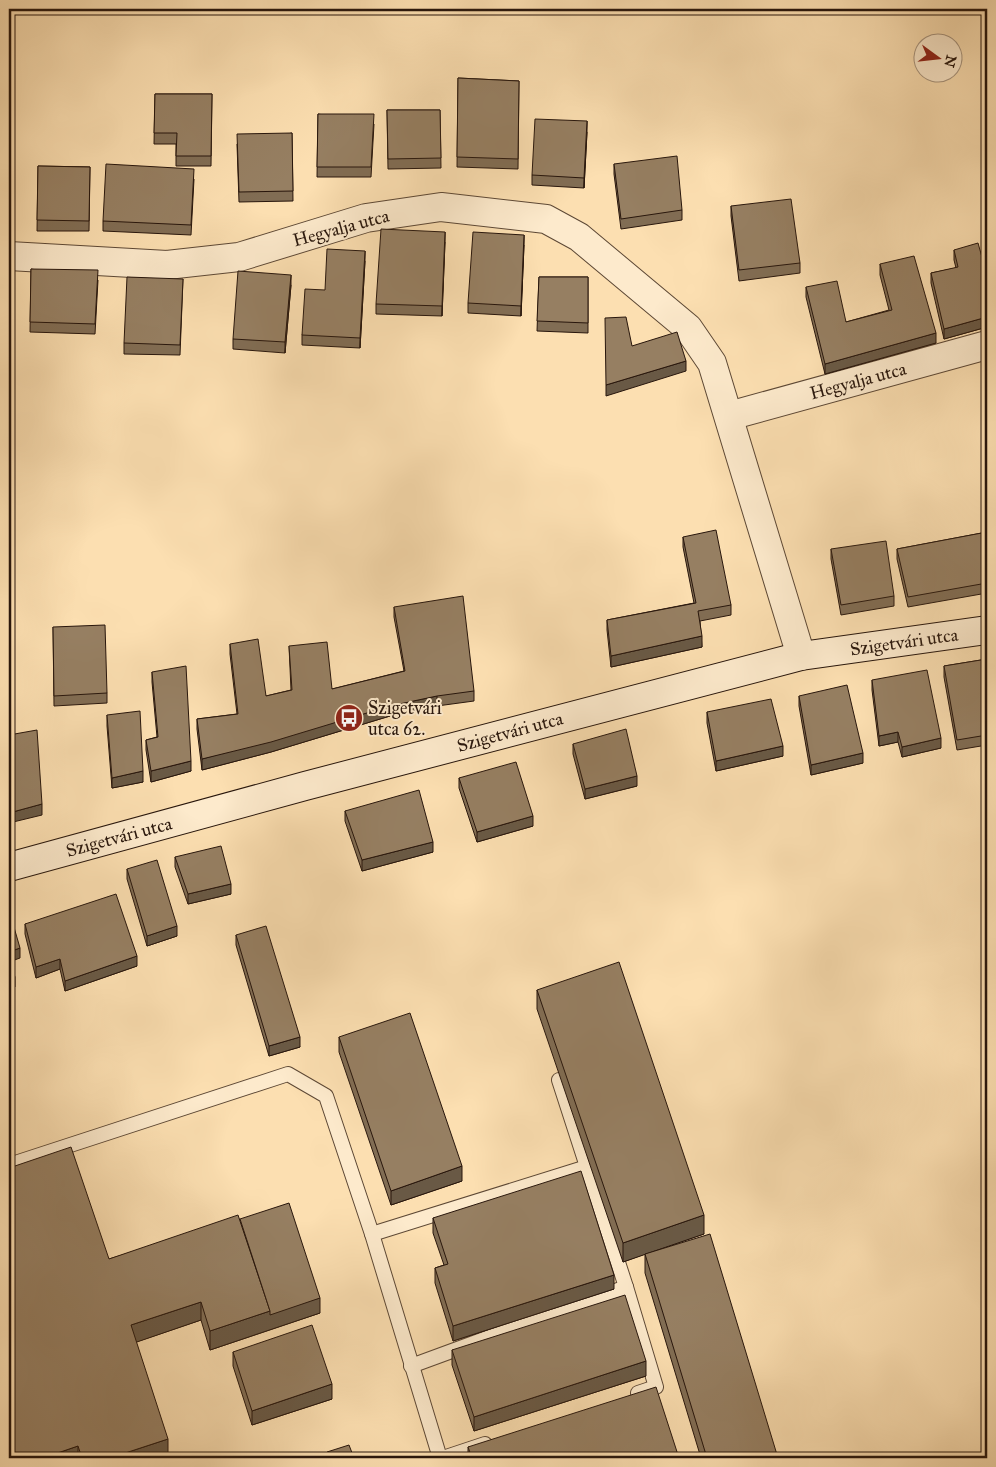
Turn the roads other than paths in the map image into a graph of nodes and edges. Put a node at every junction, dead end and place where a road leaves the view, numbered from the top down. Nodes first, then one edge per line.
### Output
1 (9, 256) edge
2 (987, 345) edge
3 (729, 416) junction
4 (987, 630) edge
5 (801, 656) junction
6 (9, 867) edge
7 (559, 1080) edge
8 (9, 1165) edge
9 (587, 1167) junction
10 (372, 1234) junction
11 (626, 1287) junction
12 (411, 1366) junction
13 (628, 1397) edge
14 (499, 1440) edge
15 (442, 1458) edge

1 - 3 street, Hegyalja utca
2 - 3 street, Hegyalja utca
3 - 5 street, Hegyalja utca
4 - 5 street, Szigetvári utca
5 - 6 street, Szigetvári utca
7 - 9 lane
8 - 10 lane
9 - 10 lane
9 - 11 lane
10 - 12 lane
11 - 12 lane
11 - 13 lane
12 - 15 lane
14 - 15 lane

